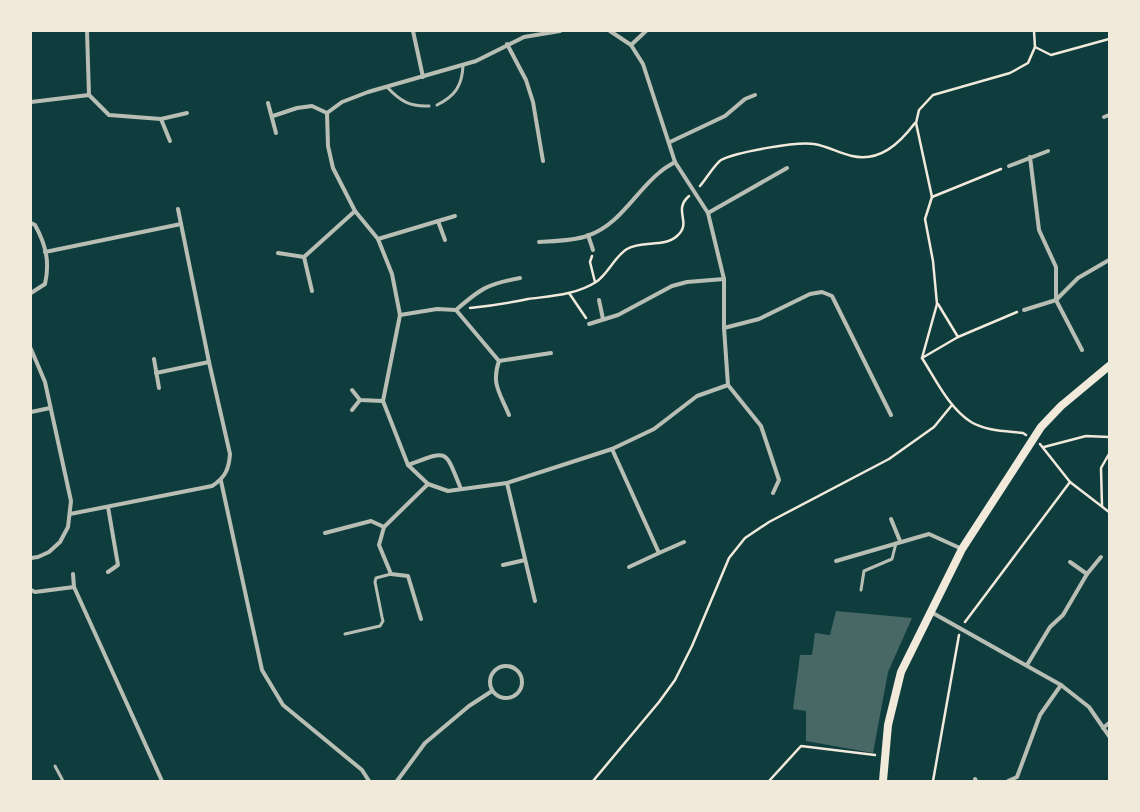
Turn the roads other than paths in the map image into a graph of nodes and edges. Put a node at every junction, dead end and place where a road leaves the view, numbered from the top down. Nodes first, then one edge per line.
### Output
1 (87, 31) edge
2 (412, 31) edge
3 (560, 31) edge
4 (610, 31) edge
5 (646, 31) edge
6 (507, 44) junction
7 (631, 46) junction
8 (463, 66) junction
9 (423, 77) junction
10 (387, 87) junction
11 (755, 95) dead end
12 (89, 96) junction
13 (31, 102) edge
14 (268, 103) dead end
15 (437, 105) dead end
16 (429, 106) dead end
17 (327, 112) junction
18 (187, 113) dead end
19 (1109, 115) edge
20 (273, 116) junction
21 (1104, 117) dead end
22 (161, 119) junction
23 (276, 133) dead end
24 (170, 141) dead end
25 (670, 142) junction
26 (1048, 151) dead end
27 (1030, 157) junction
28 (543, 161) dead end
29 (675, 162) junction
30 (1009, 166) road end
31 (787, 168) dead end
32 (178, 209) dead end
33 (355, 211) junction
34 (708, 213) junction
35 (455, 216) dead end
36 (438, 222) junction
37 (31, 224) edge
38 (180, 224) junction
39 (588, 235) junction
40 (378, 239) junction
41 (445, 240) dead end
42 (539, 242) dead end
43 (594, 250) road end
44 (45, 252) junction
45 (278, 253) dead end
46 (304, 257) junction
47 (1109, 260) edge
48 (520, 278) dead end
49 (724, 279) junction
50 (312, 291) dead end
51 (31, 293) edge
52 (599, 300) dead end
53 (1056, 300) junction
54 (456, 310) junction
55 (1024, 310) road end
56 (400, 315) junction
57 (603, 319) junction
58 (589, 324) road end
59 (724, 328) junction
60 (31, 348) edge
61 (1082, 350) dead end
62 (551, 353) dead end
63 (154, 359) dead end
64 (499, 361) junction
65 (209, 362) junction
66 (1109, 366) edge
67 (156, 373) junction
68 (728, 385) junction
69 (159, 388) dead end
70 (352, 390) dead end
71 (360, 400) junction
72 (383, 401) junction
73 (50, 408) junction
74 (352, 410) dead end
75 (31, 412) edge
76 (509, 415) dead end
77 (891, 415) dead end
78 (612, 449) junction
79 (408, 465) junction
80 (221, 481) junction
81 (507, 483) junction
82 (428, 484) junction
83 (461, 489) junction
84 (773, 493) dead end
85 (108, 507) junction
86 (70, 514) junction
87 (891, 519) dead end
88 (384, 527) junction
89 (325, 533) dead end
90 (684, 542) dead end
91 (898, 542) junction
92 (962, 549) junction
93 (659, 553) junction
94 (1101, 557) dead end
95 (31, 558) edge
96 (525, 560) junction
97 (836, 561) dead end
98 (1070, 562) dead end
99 (503, 565) dead end
100 (629, 567) dead end
101 (108, 572) dead end
102 (73, 574) dead end
103 (391, 574) junction
104 (1087, 574) junction
105 (74, 587) junction
106 (31, 590) edge
107 (861, 590) dead end
108 (534, 601) dead end
109 (930, 612) junction
110 (421, 619) dead end
111 (345, 634) dead end
112 (1027, 665) junction
113 (1061, 685) junction
114 (492, 691) junction
115 (1109, 723) edge
116 (1103, 728) junction
117 (1109, 736) edge
118 (55, 766) dead end
119 (63, 781) edge
120 (162, 781) edge
121 (369, 781) edge
122 (398, 781) edge
123 (883, 781) edge
124 (1008, 781) edge

1 - 12 street
2 - 9 street
3 - 6 street
4 - 7 street
5 - 7 street
6 - 8 street
6 - 28 street
7 - 25 street
8 - 9 street
8 - 15 lane
9 - 10 street
10 - 16 lane
10 - 17 street
11 - 25 street
12 - 13 street
12 - 22 street
14 - 20 street
17 - 20 street
17 - 33 street
18 - 22 street
19 - 21 street
20 - 23 street
22 - 24 street
25 - 29 street
26 - 27 street
27 - 30 street
27 - 53 street
29 - 34 street
29 - 39 street
31 - 34 street
32 - 38 street
33 - 40 street
33 - 46 street
34 - 49 street
35 - 36 street
36 - 40 street
36 - 41 street
37 - 44 street
38 - 44 street
38 - 65 street
39 - 42 street
39 - 43 street
40 - 56 street
44 - 51 street
45 - 46 street
46 - 50 street
47 - 53 street
48 - 54 street
49 - 57 street
49 - 59 street
52 - 57 street
53 - 55 street
53 - 61 street
54 - 56 street
54 - 64 street
56 - 72 street
57 - 58 street
59 - 68 street
59 - 77 street
60 - 73 street
62 - 64 street
63 - 67 street
64 - 76 street
65 - 67 street
65 - 80 street
66 - 92 main road
67 - 69 street
68 - 78 street
68 - 84 street
70 - 71 street
71 - 72 street
71 - 74 street
72 - 79 street
73 - 75 street
73 - 86 street
78 - 81 street
78 - 93 street
79 - 82 street
79 - 83 street
80 - 85 street
80 - 121 street
81 - 83 street
81 - 96 street
82 - 83 street
82 - 88 street
85 - 86 street
85 - 101 street
86 - 95 street
87 - 91 street
88 - 89 street
88 - 103 street
90 - 93 street
91 - 92 street
91 - 97 street
91 - 107 lane
92 - 109 main road
93 - 100 street
94 - 104 street
96 - 99 street
96 - 108 street
98 - 104 street
102 - 105 street
103 - 110 street
103 - 111 lane
104 - 112 street
105 - 106 street
105 - 120 street
109 - 112 street
109 - 123 main road
112 - 113 street
113 - 116 street
113 - 124 street
114 - 114 street
114 - 122 street
115 - 116 street
116 - 117 street
118 - 119 lane

